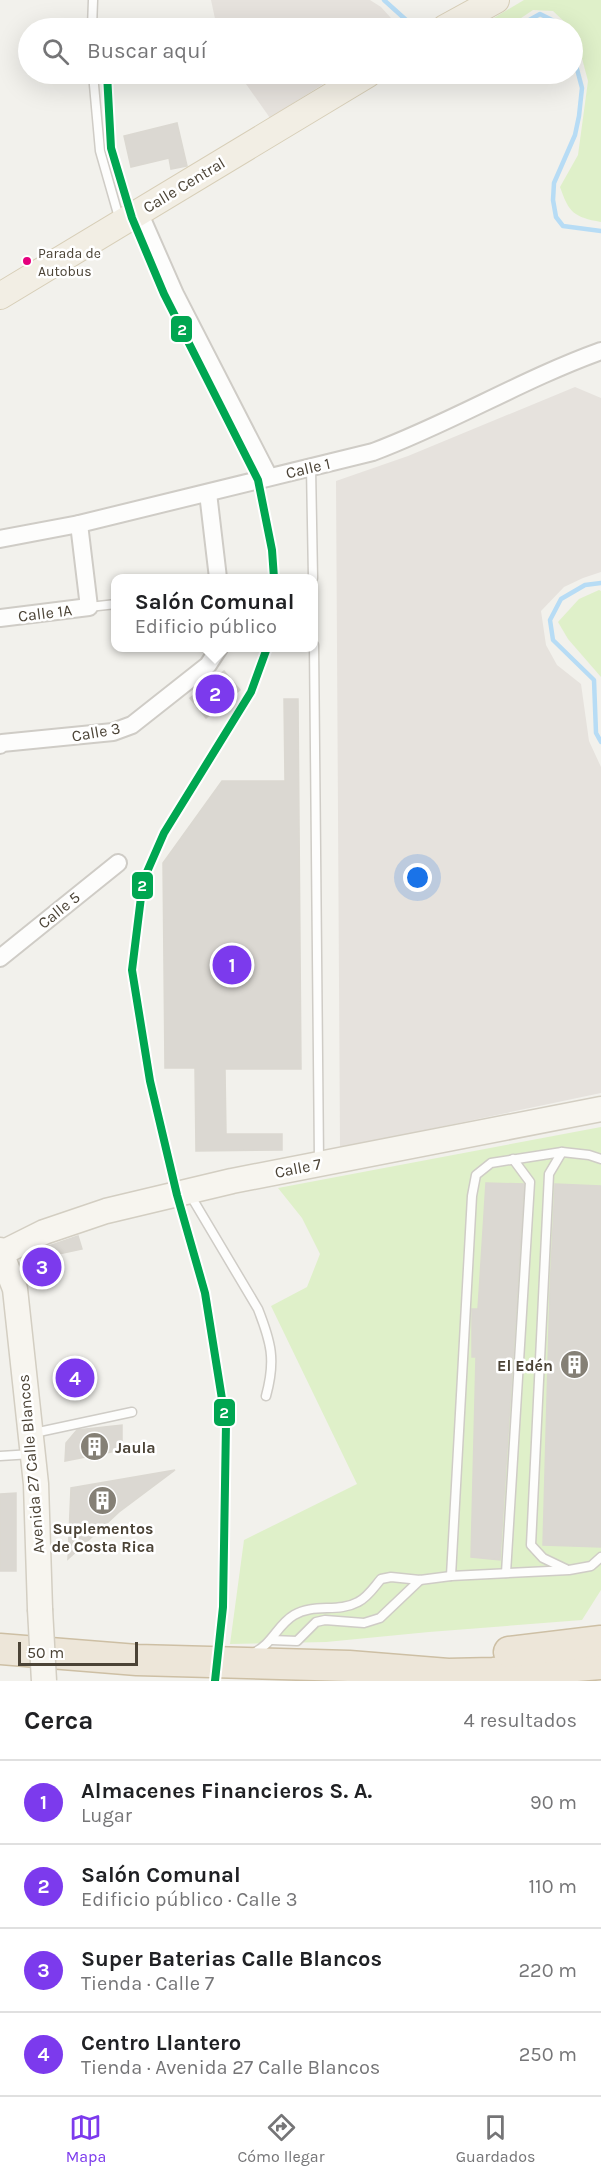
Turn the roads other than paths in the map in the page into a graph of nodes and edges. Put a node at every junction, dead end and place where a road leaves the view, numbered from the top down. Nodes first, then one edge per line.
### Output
1 (93, 0) edge
2 (496, 0) edge
3 (92, 18) edge
4 (464, 18) edge
5 (94, 84) edge
6 (351, 84) edge
7 (130, 218) junction
8 (0, 296) edge
9 (601, 351) edge
10 (311, 467) junction
11 (269, 477) junction
12 (208, 493) junction
13 (79, 524) junction
14 (0, 539) edge
15 (217, 574) edge
16 (314, 574) edge
17 (111, 605) edge
18 (89, 607) junction
19 (0, 618) edge
20 (216, 652) edge
21 (314, 652) edge
22 (0, 745) edge
23 (118, 863) dead end
24 (0, 958) edge
25 (601, 1109) edge
26 (562, 1152) junction
27 (601, 1159) edge
28 (513, 1160) junction
29 (319, 1164) junction
30 (189, 1192) junction
31 (1, 1252) edge
32 (266, 1396) dead end
33 (132, 1412) dead end
34 (31, 1444) junction
35 (0, 1456) edge
36 (601, 1557) edge
37 (569, 1570) junction
38 (506, 1573) junction
39 (451, 1576) junction
40 (420, 1580) junction
41 (272, 1640) junction
42 (601, 1641) edge
43 (0, 1649) edge
44 (321, 1656) dead end
45 (137, 1660) junction
46 (601, 1664) edge
47 (349, 1666) junction
48 (44, 1681) edge

1 - 3 lane
2 - 4 main road
5 - 7 lane
6 - 7 main road, Calle Central
7 - 8 main road, Calle Central
7 - 11 street
9 - 10 street, Calle 1
10 - 11 street, Calle 1
10 - 16 lane
11 - 12 street, Calle 1
12 - 13 street, Calle 1
12 - 15 street
13 - 14 street, Calle 1
13 - 18 street
17 - 18 lane
18 - 19 street, Calle 1A
20 - 22 street, Calle 3
21 - 29 lane
23 - 24 street, Calle 5
25 - 29 street, Calle 7
26 - 27 lane
26 - 28 lane
26 - 37 lane
28 - 38 lane
28 - 39 lane
29 - 30 street, Calle 7
30 - 31 street, Calle 7
30 - 32 lane
31 - 34 street, Avenida 27 Calle Blancos
33 - 34 lane
34 - 35 lane
34 - 48 street, Avenida 27 Calle Blancos, bridge
36 - 37 lane
37 - 38 lane
38 - 39 lane
39 - 40 lane
40 - 41 lane
40 - 41 lane
41 - 45 lane
42 - 47 highway
43 - 45 highway
44 - 47 lane
45 - 47 highway
46 - 47 highway

